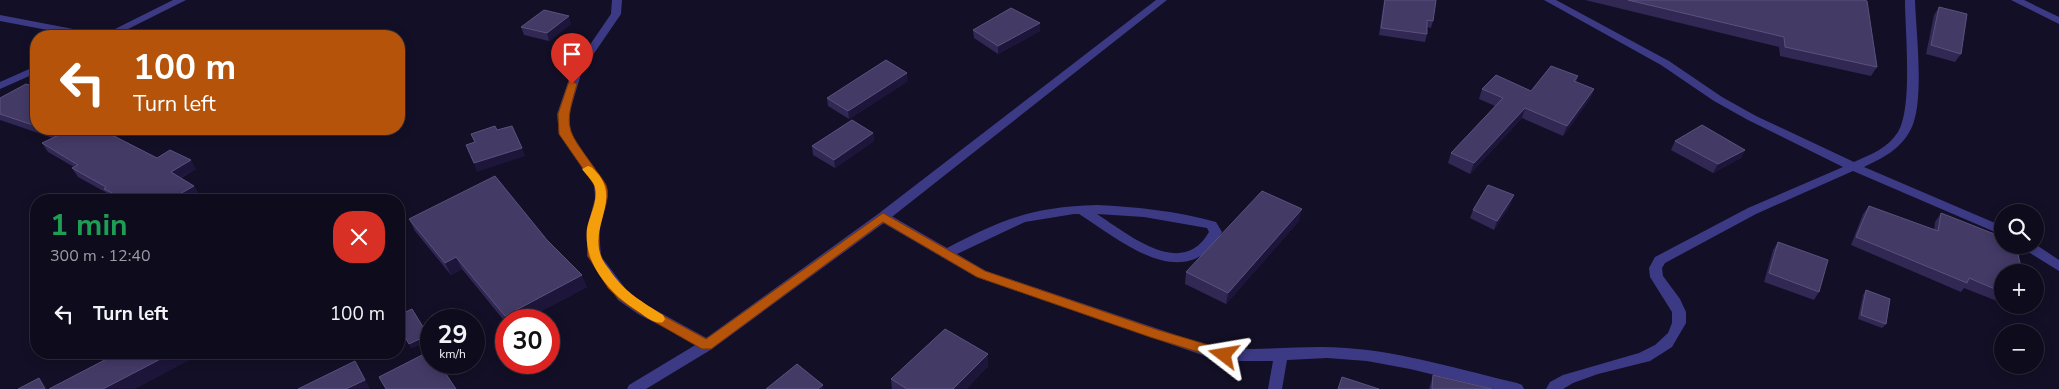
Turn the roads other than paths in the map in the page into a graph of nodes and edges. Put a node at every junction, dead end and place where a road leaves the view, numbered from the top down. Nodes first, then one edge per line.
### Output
1 (181, 0) edge
2 (617, 0) edge
3 (1162, 0) edge
4 (1549, 0) edge
5 (1910, 0) edge
6 (2016, 0) edge
7 (0, 18) edge
8 (2059, 21) edge
9 (64, 30) edge
10 (118, 30) edge
11 (30, 72) edge
12 (0, 86) edge
13 (1854, 167) junction
14 (1083, 211) junction
15 (883, 217) junction
16 (1994, 228) edge
17 (946, 254) junction
18 (2041, 254) edge
19 (2059, 266) edge
20 (707, 345) junction
21 (1281, 355) junction
22 (634, 389) edge
23 (1275, 389) edge
24 (1517, 389) edge
25 (1553, 389) edge

1 - 10 street
2 - 20 street
3 - 15 street
4 - 13 street
5 - 13 street
6 - 8 street
7 - 9 street
11 - 12 street
13 - 16 street
13 - 25 street
14 - 14 street
14 - 17 street
15 - 17 street
15 - 20 street
17 - 21 street
18 - 19 street
20 - 22 street
21 - 23 street
21 - 24 street

